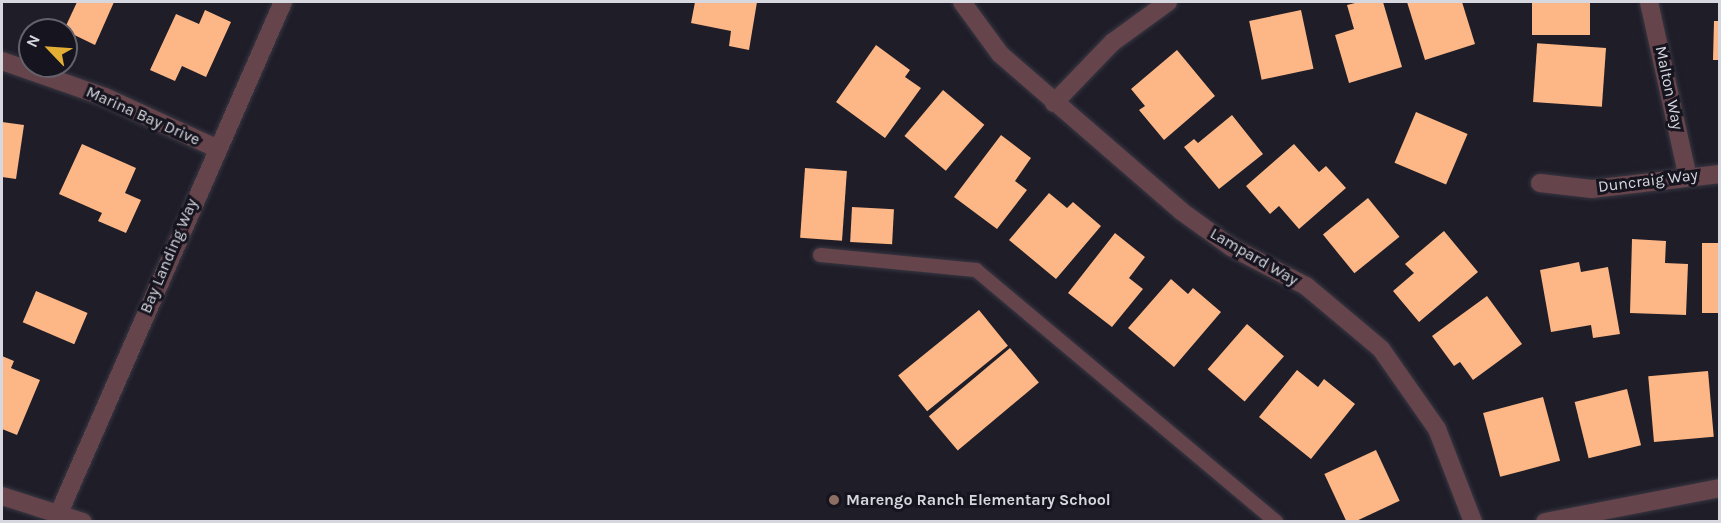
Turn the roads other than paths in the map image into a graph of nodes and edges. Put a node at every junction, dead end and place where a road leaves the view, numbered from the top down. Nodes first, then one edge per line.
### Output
1 (283, 2) edge
2 (962, 2) edge
3 (1168, 2) edge
4 (1649, 2) edge
5 (2, 61) edge
6 (1054, 103) junction
7 (216, 148) junction
8 (1688, 174) junction
9 (1719, 174) edge
10 (1540, 183) dead end
11 (820, 255) dead end
12 (1719, 488) edge
13 (2, 496) edge
14 (59, 513) junction
15 (83, 522) edge
16 (1276, 522) edge
17 (1473, 522) edge
18 (1545, 522) edge

1 - 7 street, Bay Landing Way
2 - 6 street, Lampard Way
3 - 6 street
4 - 8 street, Malton Way
5 - 7 street, Marina Bay Drive
6 - 17 street, Lampard Way
7 - 14 street, Bay Landing Way
8 - 9 street, Duncraig Way
8 - 10 street, Duncraig Way
11 - 16 lane
12 - 18 street
13 - 14 street
14 - 15 street

